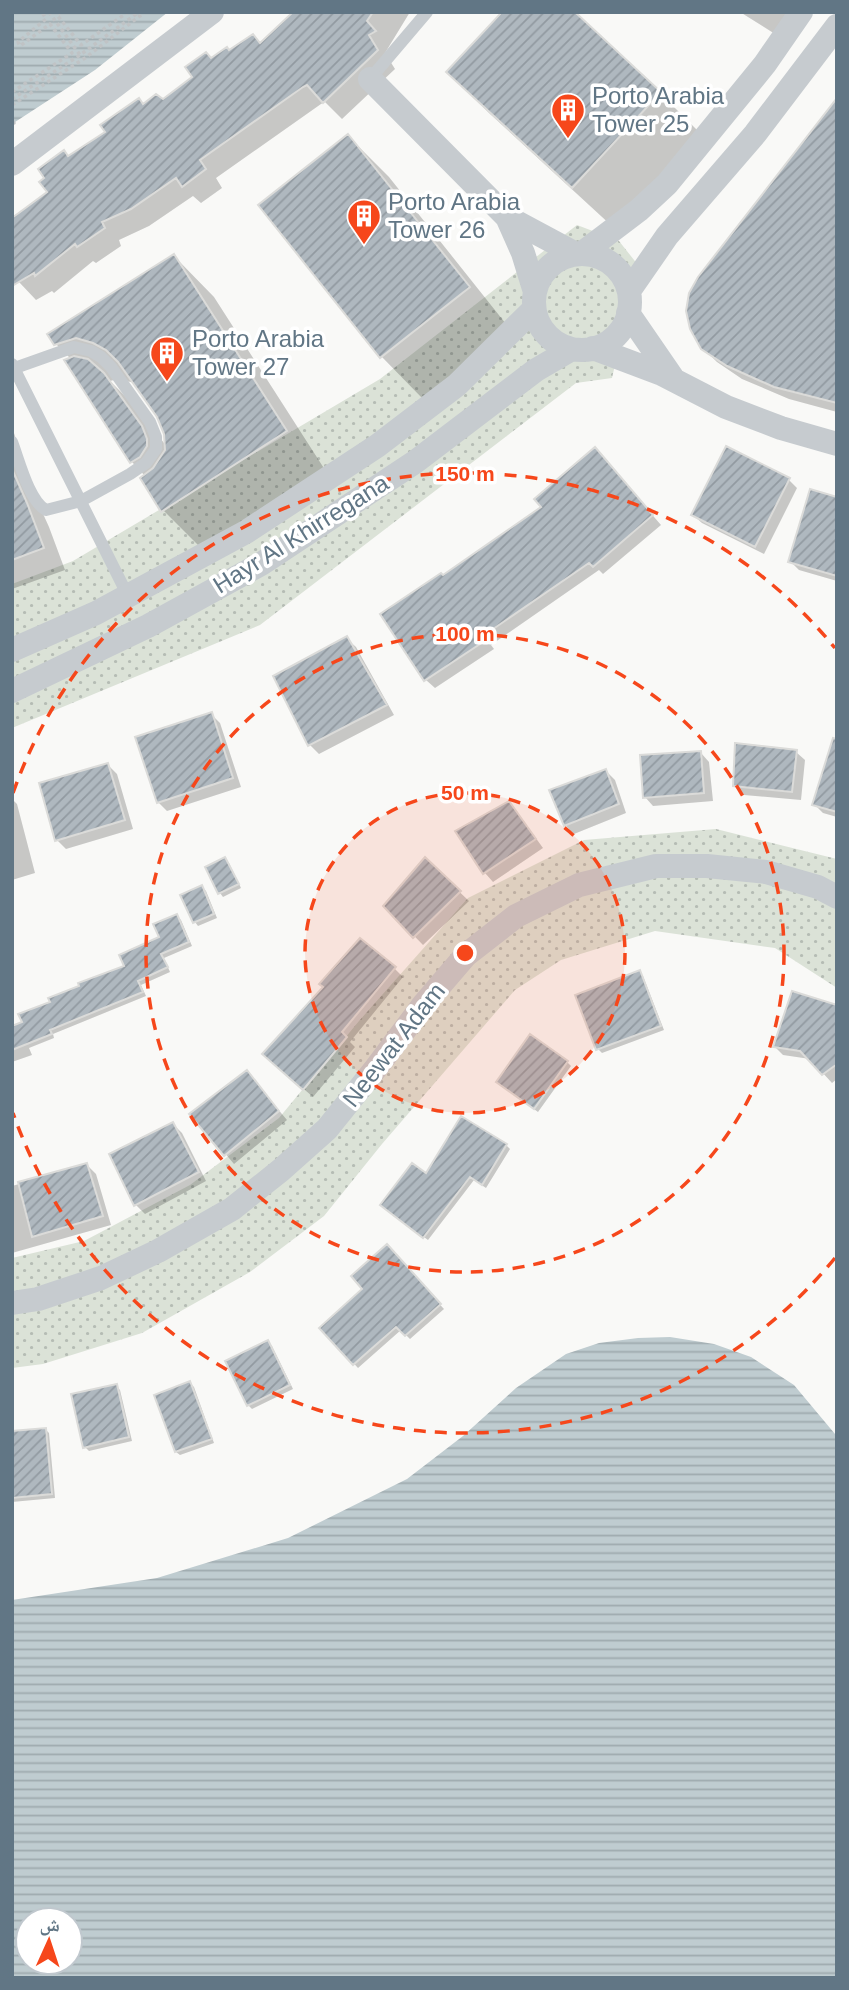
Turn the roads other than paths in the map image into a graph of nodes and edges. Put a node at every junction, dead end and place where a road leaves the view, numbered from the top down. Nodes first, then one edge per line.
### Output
1 (212, 12) edge
2 (427, 12) edge
3 (801, 12) edge
4 (837, 26) edge
5 (370, 79) joint
6 (12, 164) edge
7 (507, 218) junction
8 (578, 254) junction
9 (534, 300) junction
10 (628, 302) junction
11 (583, 349) junction
12 (13, 367) edge
13 (675, 381) junction
14 (12, 442) edge
15 (837, 444) edge
16 (81, 501) junction
17 (128, 596) junction
18 (12, 650) edge
19 (12, 691) edge
20 (837, 897) edge
21 (12, 1303) edge

1 - 6 street
2 - 5 lane
3 - 8 street
4 - 10 street
5 - 7 street
7 - 8 street
7 - 9 street
8 - 9 street
8 - 10 street
9 - 11 street
9 - 17 street, Hayr Al Khirregana
10 - 11 street
10 - 13 street
11 - 13 street
11 - 19 street, Hayr Al Khirregana
12 - 16 lane
12 - 16 lane
13 - 15 street
14 - 16 lane
16 - 17 lane
17 - 18 street, Hayr Al Khirregana
20 - 21 street, Neewat Adam

